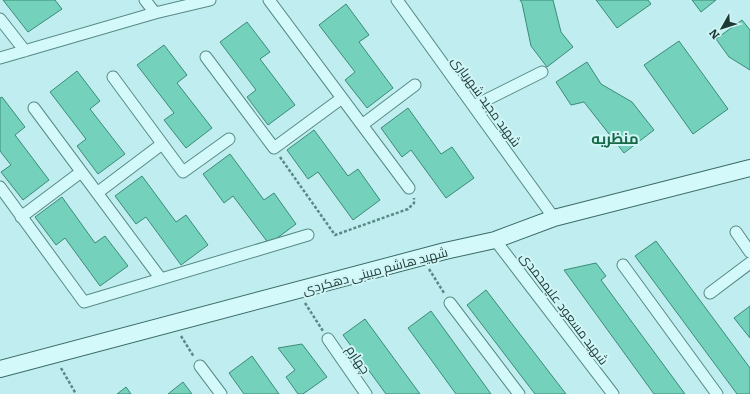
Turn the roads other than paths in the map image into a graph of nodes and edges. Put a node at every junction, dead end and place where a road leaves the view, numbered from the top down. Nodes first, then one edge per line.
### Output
1 (145, 0) edge
2 (210, 0) edge
3 (269, 0) edge
4 (397, 0) edge
5 (155, 13) junction
6 (0, 19) edge
7 (25, 51) junction
8 (206, 57) dead end
9 (0, 58) edge
10 (542, 72) dead end
11 (113, 77) dead end
12 (415, 85) dead end
13 (342, 98) junction
14 (474, 106) junction
15 (34, 108) dead end
16 (362, 125) junction
17 (229, 139) dead end
18 (162, 144) junction
19 (750, 168) edge
20 (82, 172) junction
21 (0, 187) edge
22 (409, 188) road end
23 (97, 193) junction
24 (21, 217) junction
25 (554, 218) junction
26 (736, 232) dead end
27 (308, 235) dead end
28 (495, 240) junction
29 (750, 252) edge
30 (750, 263) edge
31 (623, 265) dead end
32 (161, 279) junction
33 (710, 293) dead end
34 (450, 303) road end
35 (328, 339) road end
36 (200, 366) road end
37 (0, 369) edge
38 (221, 394) edge
39 (366, 394) edge
40 (519, 394) edge
41 (613, 394) edge
42 (717, 394) edge

1 - 5 street
2 - 5 street
3 - 13 street
4 - 14 street, شهید مجید شهریاری
5 - 7 street
6 - 7 street
7 - 9 street
8 - 13 street
10 - 14 street
11 - 18 street
12 - 16 street
13 - 16 street
14 - 25 street, شهید مجید شهریاری
15 - 20 street
16 - 22 street
17 - 18 street
18 - 23 street
19 - 25 main road, شهید هاشم مبینی دهکردی
20 - 23 street
20 - 24 street
21 - 24 street
23 - 32 street
24 - 32 street
25 - 28 main road, شهید هاشم مبینی دهکردی
26 - 29 street
27 - 32 street
28 - 37 main road, شهید هاشم مبینی دهکردی
28 - 41 street, شهید مسعود علیمحمدی
30 - 33 street
31 - 42 street
34 - 40 street
35 - 39 street, چهارم
36 - 38 street

